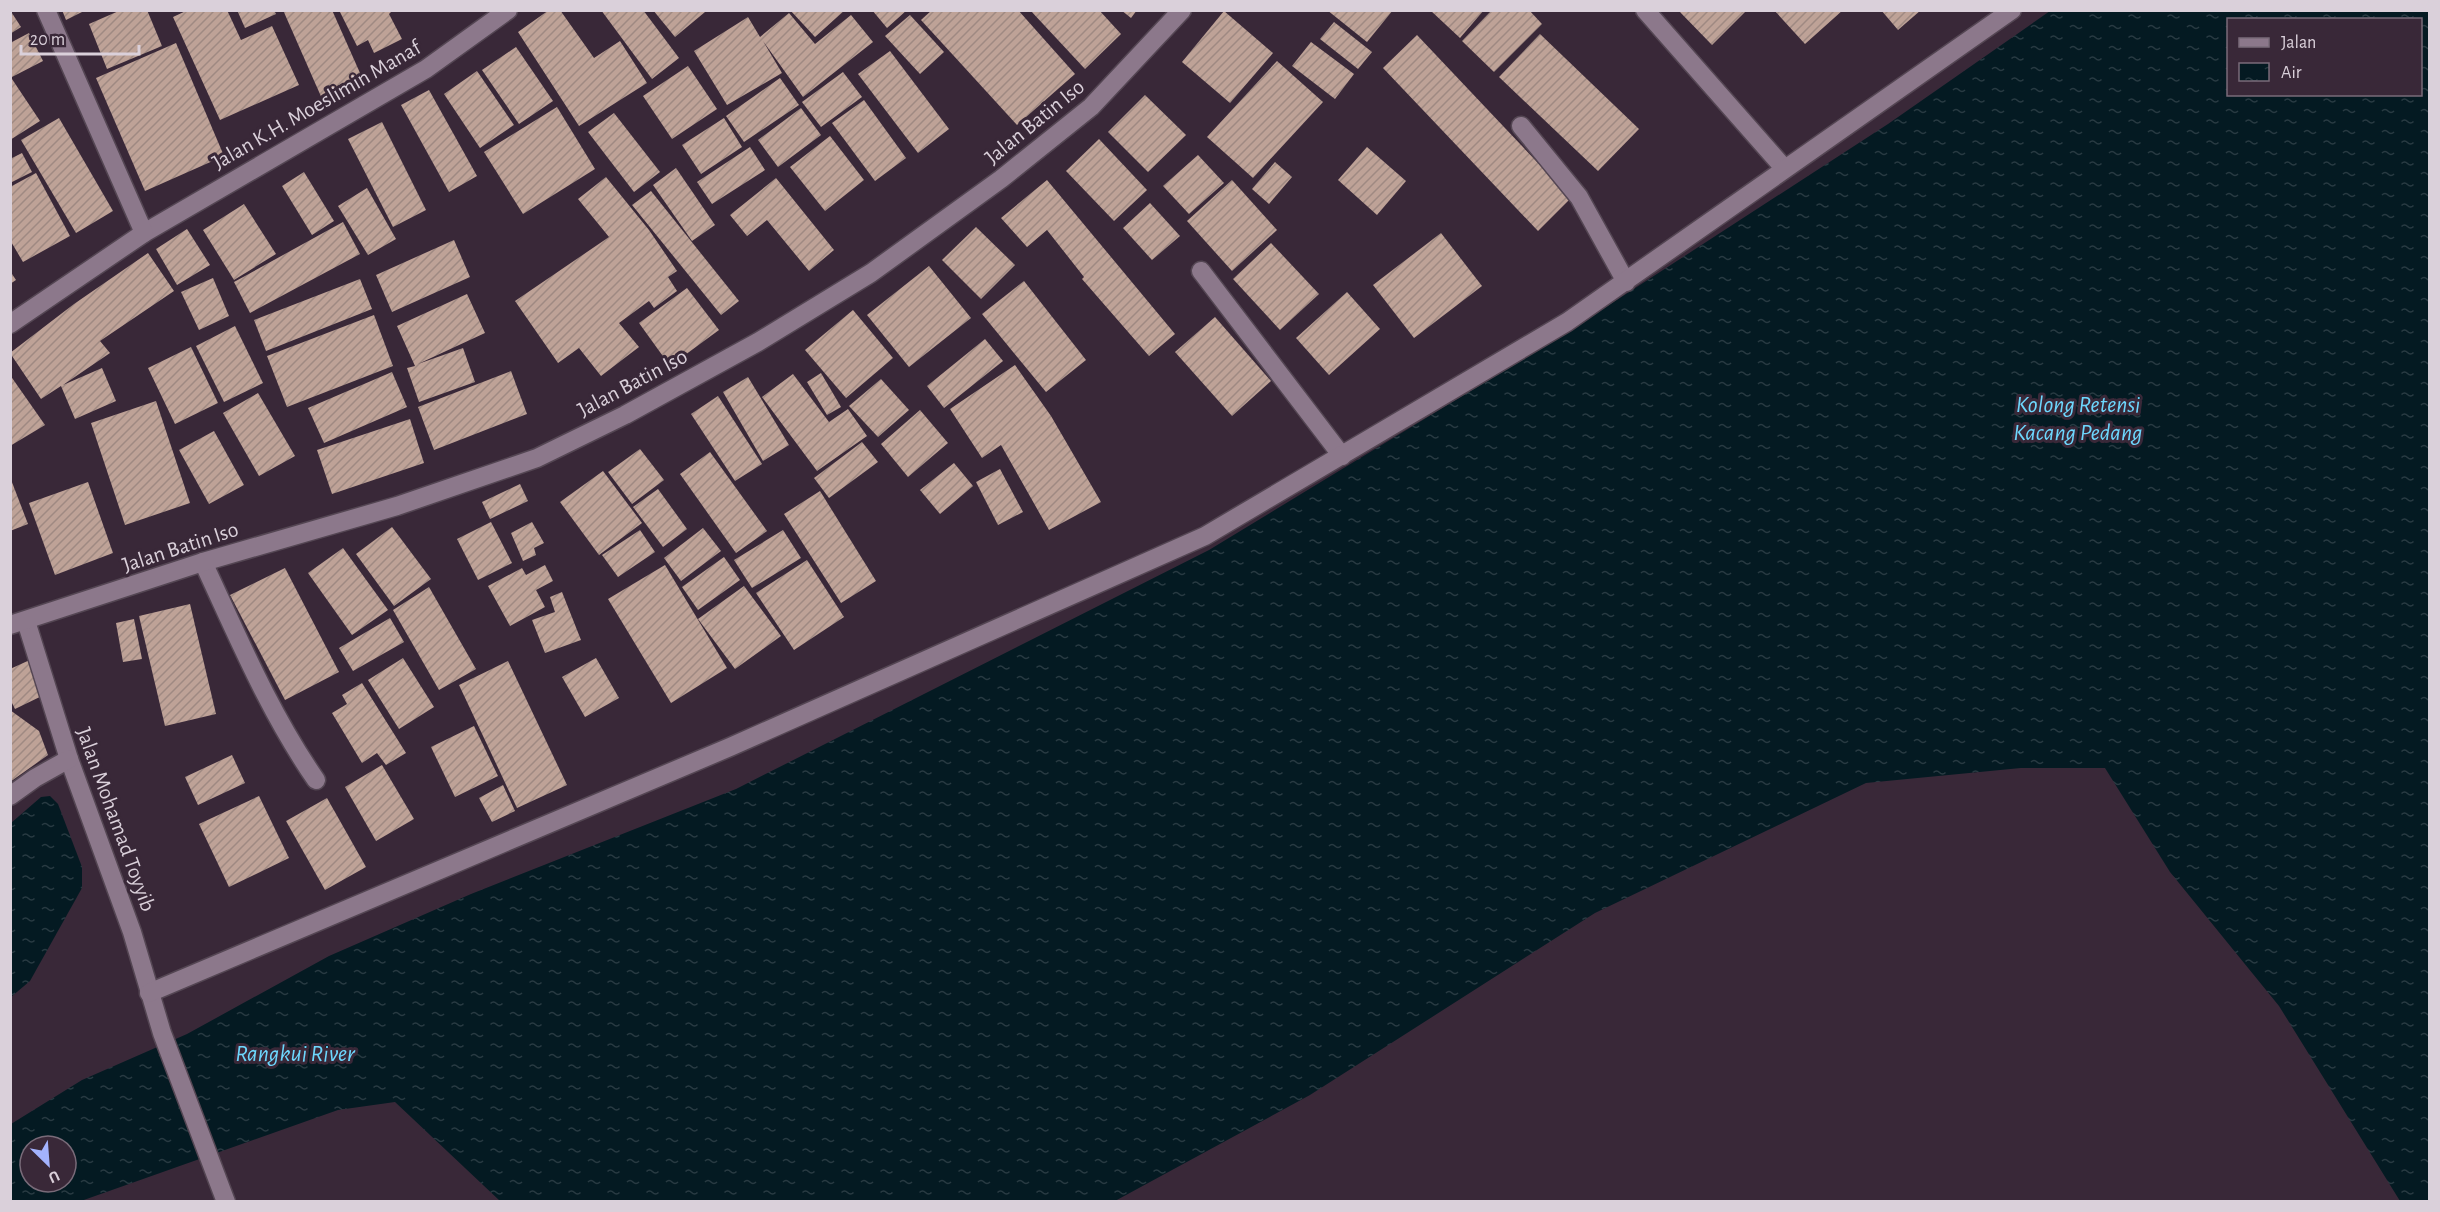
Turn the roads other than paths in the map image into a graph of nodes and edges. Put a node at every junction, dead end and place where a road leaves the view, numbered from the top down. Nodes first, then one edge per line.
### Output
1 (46, 10) edge
2 (508, 10) edge
3 (1182, 10) edge
4 (1645, 10) edge
5 (2012, 10) edge
6 (1521, 126) dead end
7 (1784, 168) junction
8 (144, 232) junction
9 (1201, 271) dead end
10 (1626, 282) junction
11 (10, 324) edge
12 (1342, 456) junction
13 (203, 562) junction
14 (18, 623) edge
15 (69, 759) junction
16 (316, 780) dead end
17 (10, 796) edge
18 (149, 993) junction
19 (226, 1201) edge

1 - 8 street
2 - 8 street, Jalan K.H. Moeslimin Manaf
3 - 13 street, Jalan Batin Iso
4 - 7 street
5 - 7 street
6 - 10 street
7 - 10 street
8 - 11 street, Jalan K.H. Moeslimin Manaf
9 - 12 street
10 - 12 street
12 - 18 street
13 - 14 street, Jalan Batin Iso
13 - 16 street
14 - 15 street, Jalan Mohamad Toyyib
15 - 17 street
15 - 18 street, Jalan Mohamad Toyyib
18 - 19 street, Jalan Mohamad Toyyib

